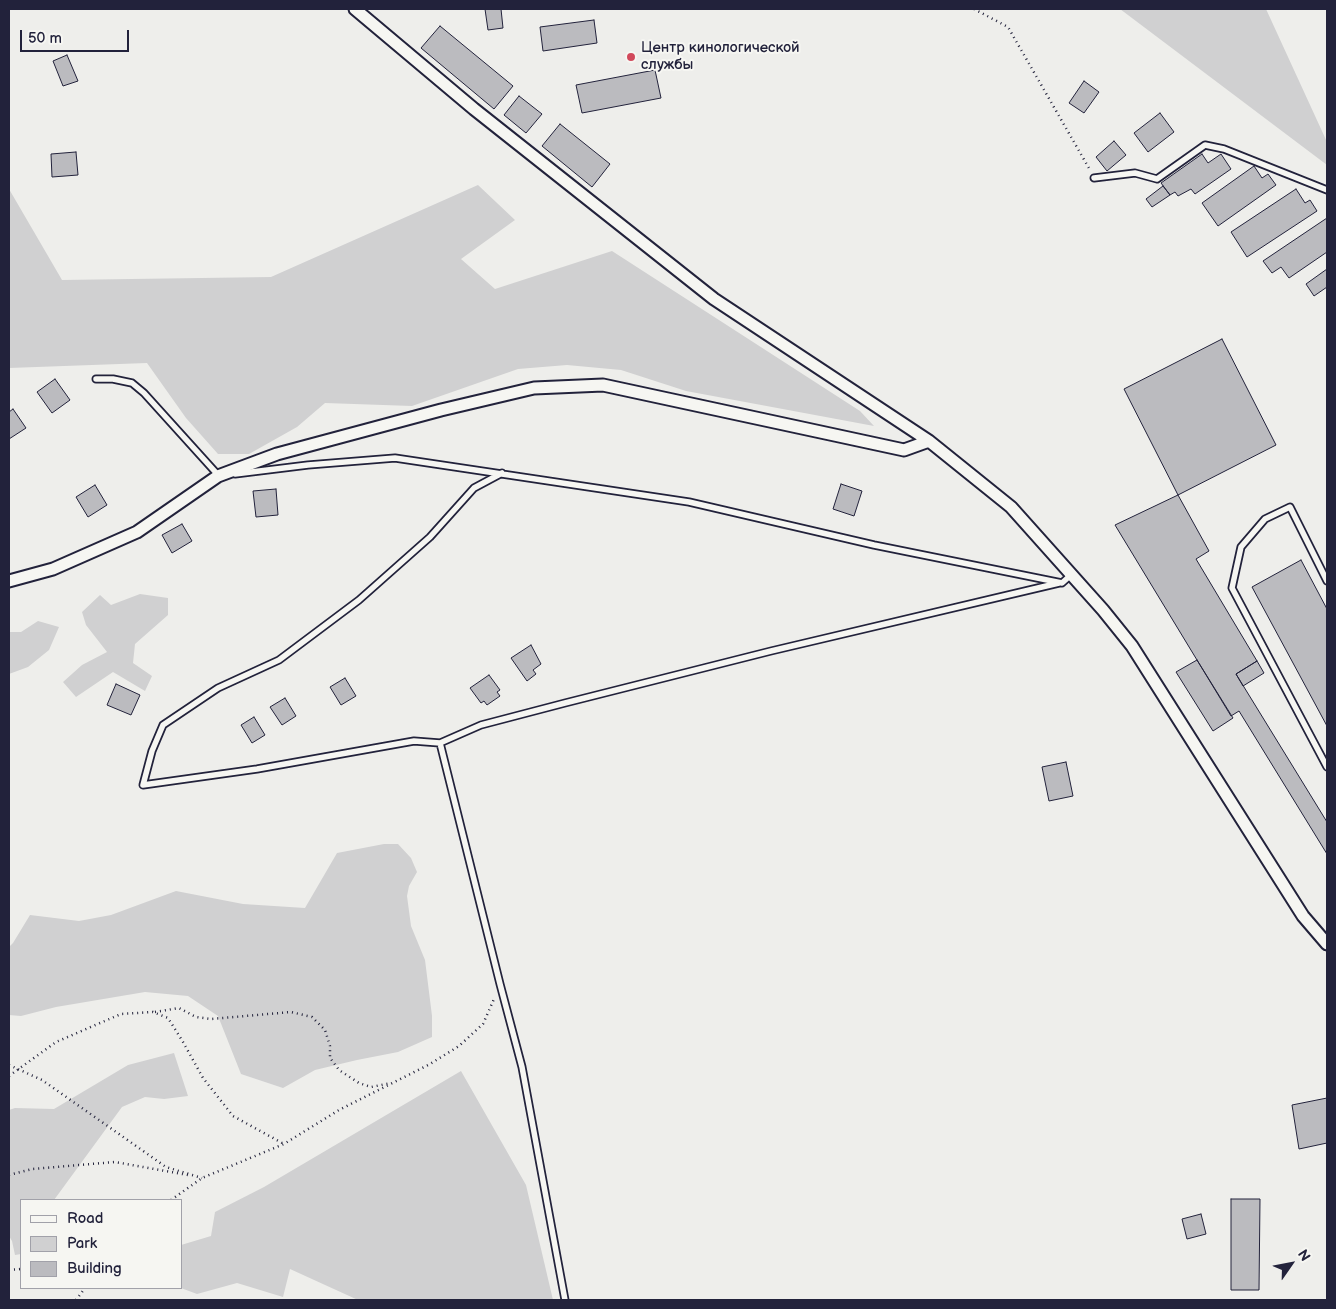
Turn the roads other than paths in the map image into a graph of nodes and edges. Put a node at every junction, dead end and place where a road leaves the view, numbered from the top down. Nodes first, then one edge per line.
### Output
1 (355, 9) edge
2 (1094, 178) road end
3 (1327, 190) edge
4 (96, 379) dead end
5 (929, 441) junction
6 (502, 473) junction
7 (218, 476) junction
8 (1072, 574) junction
9 (9, 581) edge
10 (1327, 581) edge
11 (1062, 583) junction
12 (440, 743) junction
13 (1327, 767) edge
14 (1327, 944) edge
15 (565, 1300) edge

1 - 5 street
2 - 3 lane
4 - 7 lane
5 - 7 street
5 - 8 street
6 - 7 lane
6 - 11 lane
6 - 12 lane
7 - 9 street
8 - 11 lane
8 - 14 street
10 - 13 lane
11 - 12 lane
12 - 15 lane

